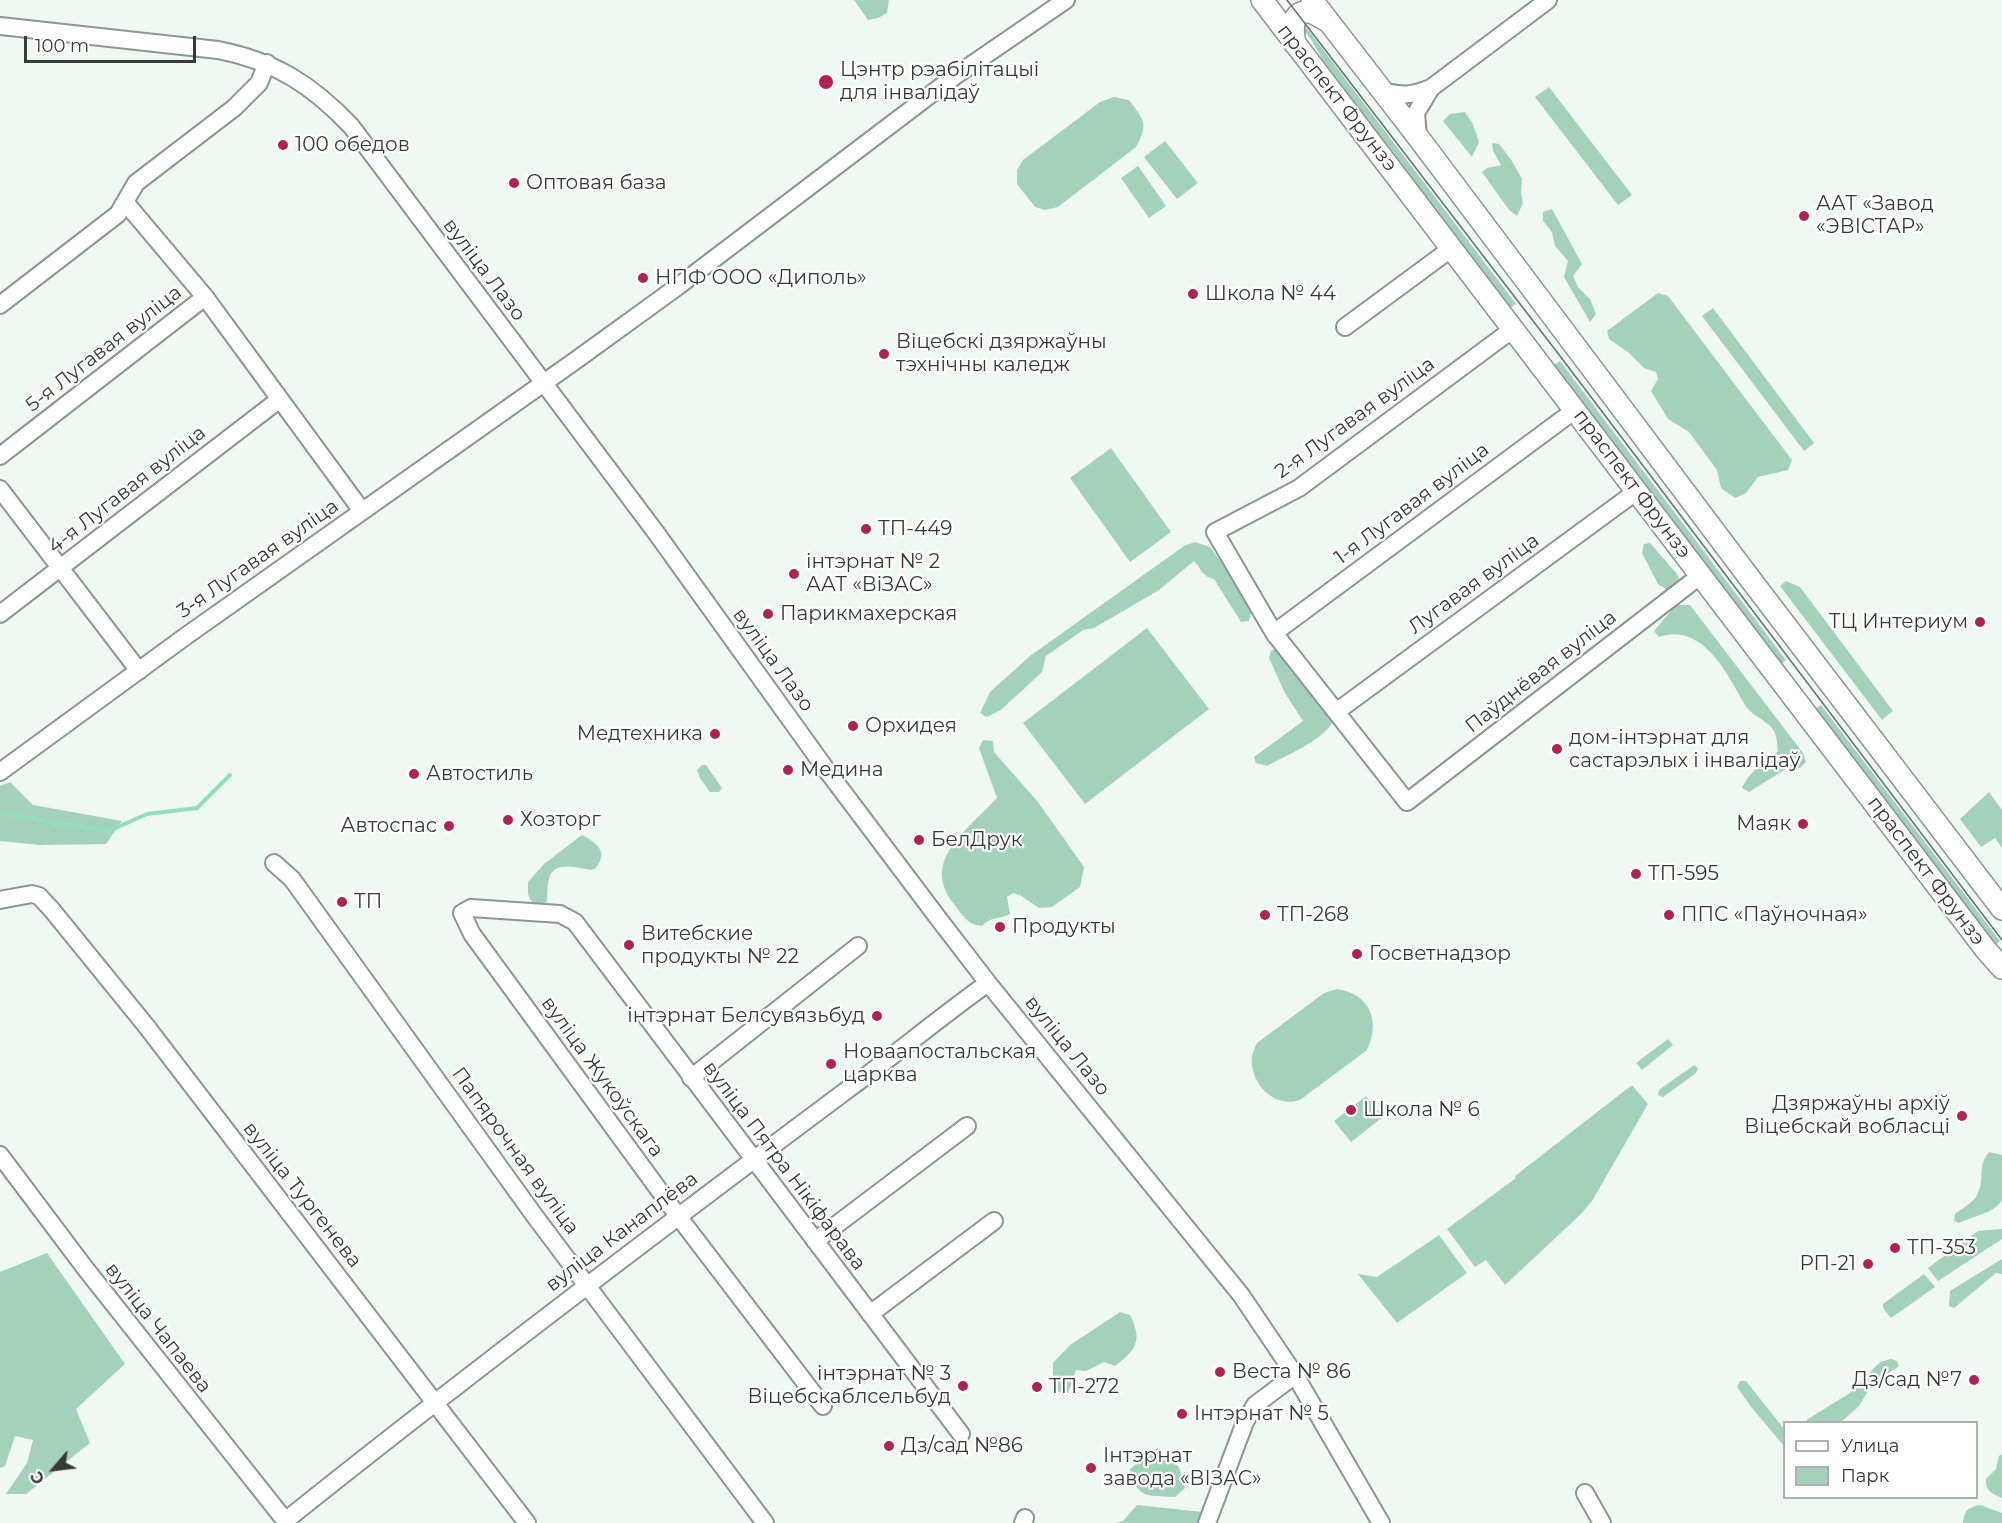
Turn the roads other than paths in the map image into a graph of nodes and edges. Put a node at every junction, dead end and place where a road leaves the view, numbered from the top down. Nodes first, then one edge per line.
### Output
1 (1066, 0) edge
2 (1262, 0) edge
3 (1312, 0) edge
4 (1548, 0) edge
5 (1329, 23) junction
6 (0, 26) edge
7 (1295, 44) junction
8 (267, 63) junction
9 (1431, 88) junction
10 (1382, 91) junction
11 (1418, 137) junction
12 (125, 202) junction
13 (1452, 248) junction
14 (206, 297) junction
15 (0, 305) edge
16 (1346, 327) dead end
17 (1513, 329) junction
18 (543, 384) junction
19 (280, 399) junction
20 (1575, 410) junction
21 (0, 456) edge
22 (0, 489) edge
23 (1637, 491) junction
24 (362, 511) junction
25 (61, 567) junction
26 (1701, 575) junction
27 (0, 614) edge
28 (1274, 633) junction
29 (139, 671) junction
30 (1336, 712) junction
31 (0, 772) edge
32 (274, 863) dead end
33 (0, 900) edge
34 (2002, 909) edge
35 (462, 914) joint
36 (858, 946) dead end
37 (2002, 968) edge
38 (988, 983) junction
39 (691, 1078) junction
40 (967, 1126) dead end
41 (0, 1155) edge
42 (753, 1160) junction
43 (678, 1216) junction
44 (994, 1221) dead end
45 (814, 1241) junction
46 (587, 1286) junction
47 (870, 1314) junction
48 (1295, 1375) junction
49 (434, 1402) junction
50 (823, 1406) dead end
51 (961, 1434) dead end
52 (1585, 1493) dead end
53 (286, 1522) edge
54 (527, 1523) edge
55 (765, 1523) edge
56 (1207, 1523) edge
57 (1381, 1523) edge
58 (1602, 1523) edge

1 - 18 street, 3-я Лугавая вуліца
2 - 7 main road, праспект Фрунзэ
3 - 5 main road, праспект Фрунзэ
4 - 9 street
5 - 7 main road
5 - 10 main road, праспект Фрунзэ
6 - 8 street, вуліца Лазо
7 - 13 main road, праспект Фрунзэ
8 - 12 street
8 - 18 street, вуліца Лазо
9 - 10 street
9 - 11 street
10 - 11 main road, праспект Фрунзэ
11 - 34 main road, праспект Фрунзэ
12 - 14 street
12 - 15 street
13 - 16 street
13 - 17 main road, праспект Фрунзэ
14 - 19 street
14 - 21 street, 5-я Лугавая вуліца
17 - 20 main road, праспект Фрунзэ
17 - 28 street, 2-я Лугавая вуліца
18 - 24 street, 3-я Лугавая вуліца
18 - 38 street, вуліца Лазо
19 - 24 street
19 - 25 street, 4-я Лугавая вуліца
20 - 23 main road, праспект Фрунзэ
20 - 28 street, 1-я Лугавая вуліца
22 - 25 street
23 - 26 main road, праспект Фрунзэ
23 - 30 street, Лугавая вуліца
24 - 29 street, 3-я Лугавая вуліца
25 - 27 street, 4-я Лугавая вуліца
25 - 29 street
26 - 30 street, Паўднёвая вуліца
26 - 37 main road, праспект Фрунзэ
28 - 30 street
29 - 31 street, 3-я Лугавая вуліца
32 - 46 street, Папярочная вуліца
33 - 49 street, вуліца Тургенева
35 - 39 street, вуліца Пятра Нікіфарава
35 - 43 street, вуліца Жукоўскага
36 - 39 street
38 - 42 street, вуліца Канаплёва
38 - 48 street, вуліца Лазо
39 - 42 street, вуліца Пятра Нікіфарава
40 - 45 street
41 - 53 street, вуліца Чапаева
42 - 43 street, вуліца Канаплёва
42 - 45 street, вуліца Пятра Нікіфарава
43 - 46 street, вуліца Канаплёва
43 - 50 street, вуліца Жукоўскага
44 - 47 street
45 - 47 street, вуліца Пятра Нікіфарава
46 - 49 street, вуліца Канаплёва
46 - 55 street, Папярочная вуліца
47 - 51 street, вуліца Пятра Нікіфарава
48 - 56 street
48 - 57 street, вуліца Лазо
49 - 53 street, вуліца Канаплёва
49 - 54 street, вуліца Тургенева
52 - 58 street

